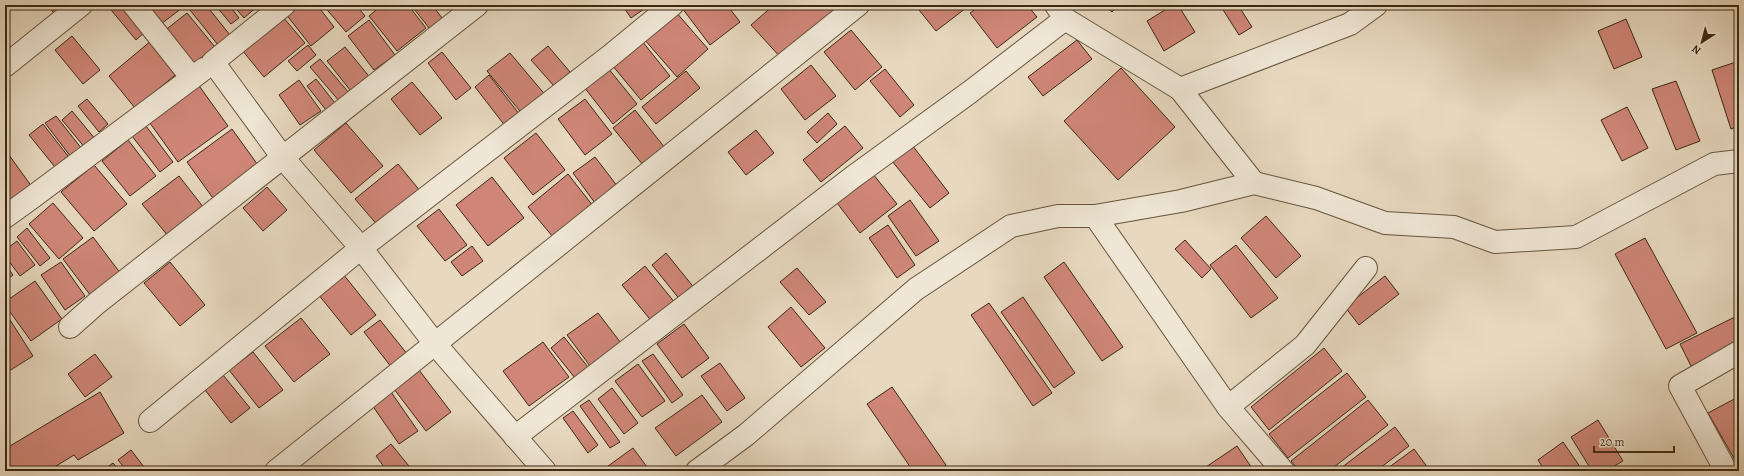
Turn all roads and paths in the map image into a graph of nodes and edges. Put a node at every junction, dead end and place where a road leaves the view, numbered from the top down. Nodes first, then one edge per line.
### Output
1 (81, 5) edge
2 (134, 5) edge
3 (284, 5) edge
4 (478, 5) edge
5 (672, 5) edge
6 (858, 5) edge
7 (1376, 5) edge
8 (1060, 12) edge
9 (213, 62) junction
10 (5, 66) edge
11 (192, 78) junction
12 (1180, 89) junction
13 (284, 159) junction
14 (1739, 161) edge
15 (1254, 183) junction
16 (1095, 216) junction
17 (5, 217) edge
18 (361, 248) junction
19 (1366, 268) dead end
20 (70, 327) dead end
21 (436, 345) junction
22 (1739, 352) edge
23 (1228, 407) junction
24 (150, 421) dead end
25 (515, 437) junction
26 (276, 471) edge
27 (545, 471) edge
28 (697, 471) edge
29 (1283, 471) edge
30 (1726, 471) edge

1 - 10 street
2 - 11 street
3 - 9 street
4 - 13 street
5 - 18 street
6 - 21 street
7 - 12 street
8 - 12 street
8 - 25 street
9 - 11 street
9 - 13 street
11 - 17 street
12 - 15 street
13 - 18 street
13 - 20 street
14 - 15 street
15 - 16 street
16 - 23 street
16 - 28 street
18 - 21 street
18 - 24 street
19 - 23 street
21 - 25 street
21 - 26 street
22 - 30 street
23 - 29 street
25 - 27 street

